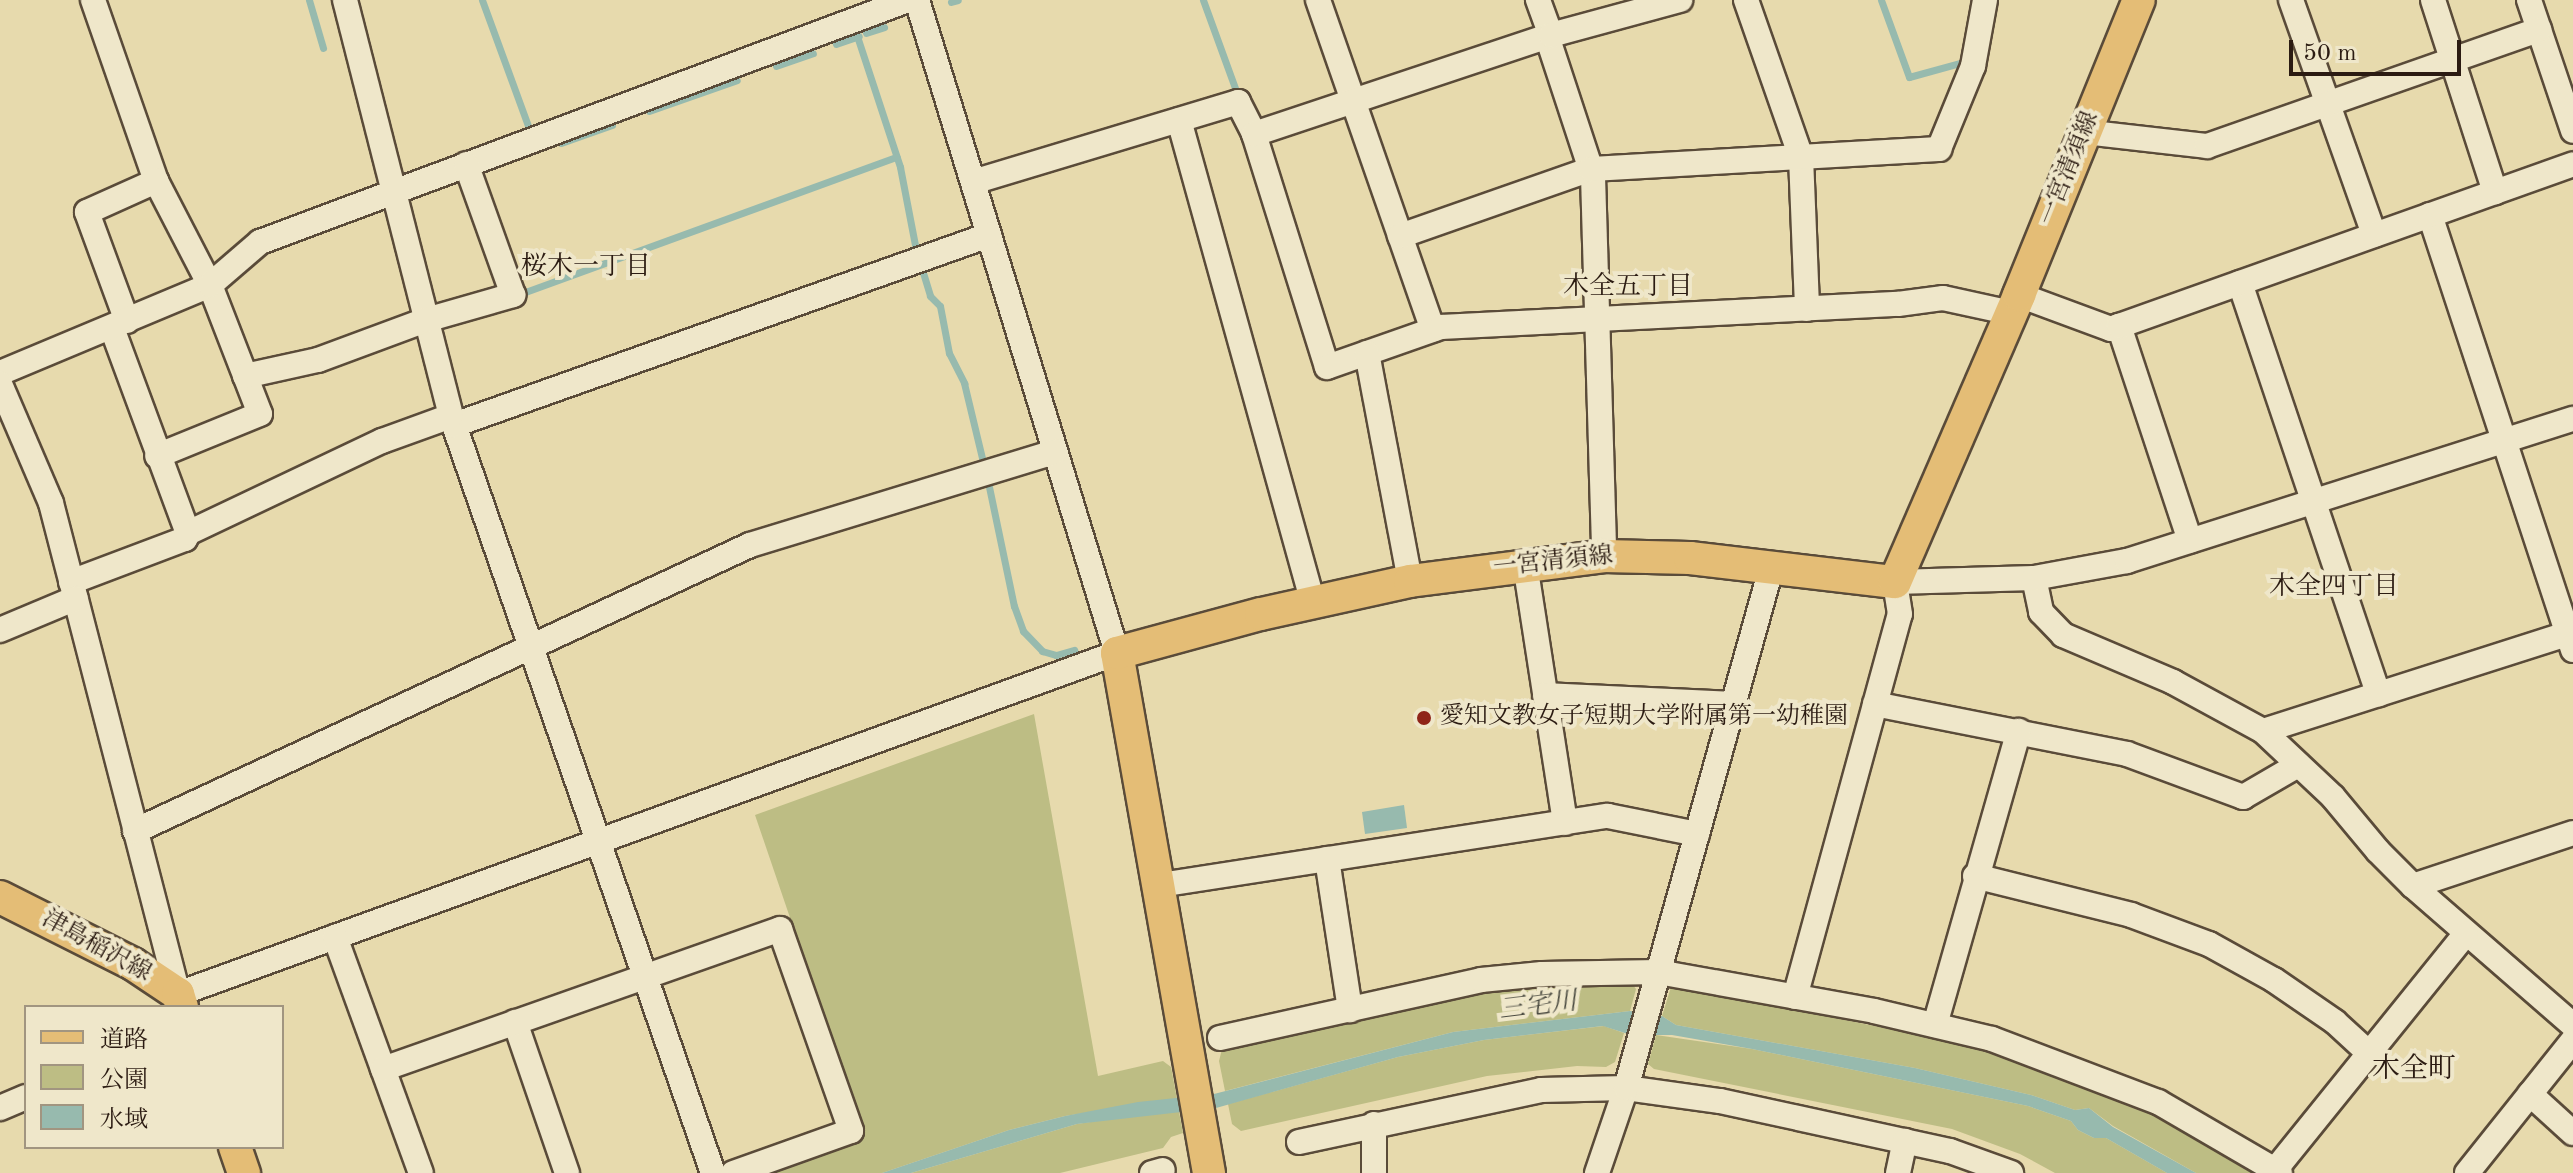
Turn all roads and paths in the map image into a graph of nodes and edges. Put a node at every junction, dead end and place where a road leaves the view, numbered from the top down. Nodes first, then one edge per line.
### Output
1 (93, 0) edge
2 (345, 0) edge
3 (908, 0) edge
4 (917, 0) edge
5 (1318, 0) edge
6 (1538, 0) edge
7 (1680, 0) edge
8 (1746, 0) edge
9 (1985, 0) edge
10 (2139, 0) edge
11 (2291, 0) edge
12 (2433, 0) edge
13 (2529, 0) edge
14 (2539, 30) junction
15 (1549, 36) junction
16 (2453, 60) junction
17 (1353, 101) junction
18 (2328, 104) junction
19 (1179, 120) junction
20 (2573, 131) edge
21 (2084, 132) junction
22 (1254, 134) junction
23 (1801, 157) junction
24 (466, 164) junction
25 (2573, 164) edge
26 (1591, 169) junction
27 (156, 181) junction
28 (973, 182) junction
29 (393, 191) junction
30 (2495, 192) junction
31 (2430, 215) junction
32 (989, 235) junction
33 (2374, 235) junction
34 (1400, 236) junction
35 (2240, 283) junction
36 (210, 285) junction
37 (2015, 304) junction
38 (1807, 309) junction
39 (1599, 319) junction
40 (426, 320) junction
41 (119, 324) junction
42 (2119, 326) junction
43 (1433, 330) junction
44 (1367, 353) junction
45 (0, 373) edge
46 (245, 376) junction
47 (0, 384) edge
48 (2573, 419) edge
49 (452, 420) junction
50 (2504, 440) junction
51 (1055, 452) junction
52 (157, 456) junction
53 (2316, 502) junction
54 (188, 533) junction
55 (2190, 541) junction
56 (1604, 556) junction
57 (1525, 564) junction
58 (1771, 569) junction
59 (2034, 578) junction
60 (1410, 581) junction
61 (1895, 582) junction
62 (74, 590) junction
63 (1313, 603) junction
64 (0, 630) edge
65 (2571, 638) edge
66 (529, 647) junction
67 (1117, 653) junction
68 (2378, 694) junction
69 (1545, 695) junction
70 (1733, 704) junction
71 (1875, 704) junction
72 (2019, 731) junction
73 (2263, 731) junction
74 (2298, 765) junction
75 (1565, 823) junction
76 (135, 831) junction
77 (2573, 833) edge
78 (1697, 834) junction
79 (596, 842) junction
80 (1327, 859) junction
81 (1975, 876) junction
82 (1160, 885) junction
83 (2413, 886) junction
84 (0, 897) edge
85 (2466, 933) junction
86 (335, 937) junction
87 (645, 976) junction
88 (1655, 981) junction
89 (1795, 997) junction
90 (180, 1001) edge
91 (1350, 1010) junction
92 (515, 1022) junction
93 (1935, 1025) junction
94 (2573, 1025) edge
95 (1220, 1038) dead end
96 (2573, 1040) edge
97 (2369, 1053) junction
98 (383, 1069) junction
99 (1626, 1088) junction
100 (2530, 1094) junction
101 (24, 1098) edge
102 (0, 1108) edge
103 (1374, 1124) junction
104 (2573, 1133) edge
105 (1905, 1141) junction
106 (1299, 1142) dead end
107 (236, 1149) edge
108 (2277, 1171) edge
109 (244, 1173) edge
110 (421, 1173) edge
111 (567, 1173) edge
112 (713, 1173) edge
113 (733, 1173) edge
114 (1209, 1173) edge
115 (1374, 1173) edge
116 (1597, 1173) edge
117 (1898, 1173) edge
118 (2011, 1173) edge
119 (2467, 1173) edge

1 - 27 street
2 - 29 street
3 - 24 street
4 - 28 street
5 - 17 street
6 - 15 street
7 - 15 street
8 - 23 street
9 - 23 street
10 - 21 main road, 一宮清須線
11 - 18 street
12 - 16 street
13 - 14 street
14 - 16 street
14 - 20 street
15 - 17 street
15 - 26 street
16 - 18 street
16 - 30 street
17 - 22 street
17 - 34 street
18 - 21 street
18 - 33 street
19 - 22 street
19 - 28 street
19 - 63 street
21 - 37 main road, 一宮清須線
22 - 44 street
23 - 26 street
23 - 38 street
24 - 29 street
24 - 40 street
25 - 30 street
26 - 34 street
26 - 39 street
27 - 36 street
27 - 41 street
28 - 32 street
29 - 36 street
29 - 40 street
30 - 31 street
31 - 33 street
31 - 50 street
32 - 49 street
32 - 51 street
33 - 35 street
34 - 43 street
35 - 42 street
35 - 53 street
36 - 41 street
36 - 46 street
37 - 38 street
37 - 42 street
37 - 61 main road, 一宮清須線
38 - 39 street
39 - 43 street
39 - 56 street
40 - 46 street
40 - 49 street
41 - 45 street
41 - 52 street
42 - 55 street
43 - 44 street
44 - 60 street
46 - 52 street
47 - 62 street
48 - 50 street
49 - 54 street
49 - 66 street
50 - 53 street
50 - 65 street
51 - 66 street
51 - 67 street
52 - 54 street
53 - 55 street
53 - 68 street
54 - 62 street
55 - 59 street
56 - 57 main road, 一宮清須線
56 - 58 main road, 一宮清須線
57 - 60 main road, 一宮清須線
57 - 69 street
58 - 61 main road, 一宮清須線
58 - 70 street
59 - 61 street
59 - 73 street
60 - 63 main road, 一宮清須線
61 - 71 street
62 - 64 street
62 - 76 street
63 - 67 main road, 一宮清須線
65 - 68 street
66 - 76 street
66 - 79 street
67 - 79 street
67 - 82 main road
68 - 73 street
69 - 70 street
69 - 75 street
70 - 78 street
71 - 72 street
71 - 89 street
72 - 74 street
72 - 81 street
73 - 74 street
74 - 83 street
75 - 78 street
75 - 80 street
76 - 90 street
77 - 83 street
78 - 88 street
79 - 86 street
79 - 87 street
80 - 82 street
80 - 91 street
81 - 93 street
81 - 97 street
82 - 114 main road
83 - 85 street
84 - 90 main road, 津島稲沢線
85 - 94 street
85 - 97 street
86 - 90 street
86 - 98 street
87 - 92 street
87 - 112 street
87 - 113 street
88 - 89 street
88 - 91 street
88 - 99 street
89 - 93 street
91 - 95 street
92 - 98 street
92 - 111 street
93 - 108 street
96 - 100 street
97 - 108 street
98 - 110 street
99 - 103 street
99 - 105 street
99 - 116 street
100 - 104 street
100 - 119 street
101 - 102 street
103 - 106 street
103 - 115 street
105 - 117 street
105 - 118 street
107 - 109 main road

